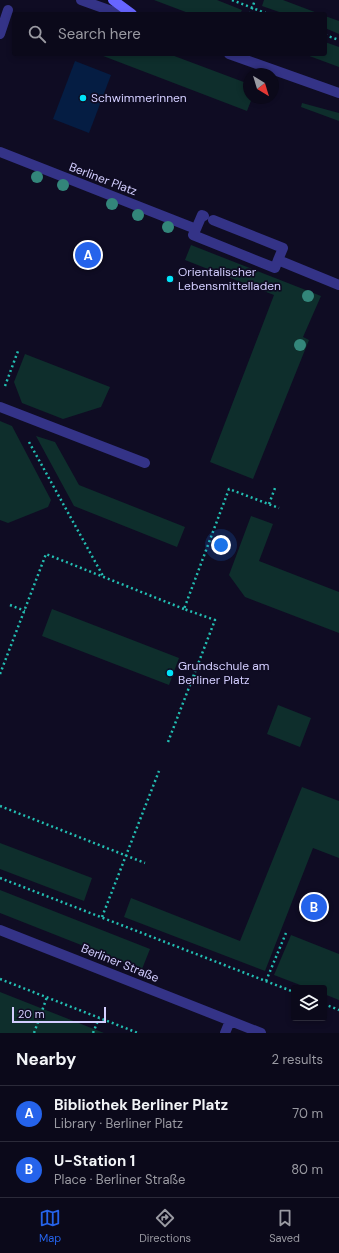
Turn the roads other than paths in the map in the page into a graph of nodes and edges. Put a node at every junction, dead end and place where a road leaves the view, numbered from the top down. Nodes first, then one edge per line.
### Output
1 (80, 0) edge
2 (113, 0) edge
3 (8, 10) dead end
4 (114, 12) edge
5 (129, 12) edge
6 (0, 34) edge
7 (235, 56) edge
8 (339, 93) edge
9 (0, 152) edge
10 (196, 229) junction
11 (278, 260) junction
12 (339, 285) edge
13 (0, 407) edge
14 (145, 463) dead end
15 (0, 930) edge
16 (230, 1021) junction
17 (225, 1033) edge
18 (261, 1033) edge

1 - 4 street
2 - 5 street
3 - 6 street
7 - 8 street
9 - 10 street, Berliner Platz
10 - 11 street, Berliner Platz
10 - 11 street
11 - 12 street
13 - 14 street
15 - 16 street, Berliner Straße
16 - 17 street
16 - 18 street, Berliner Straße

